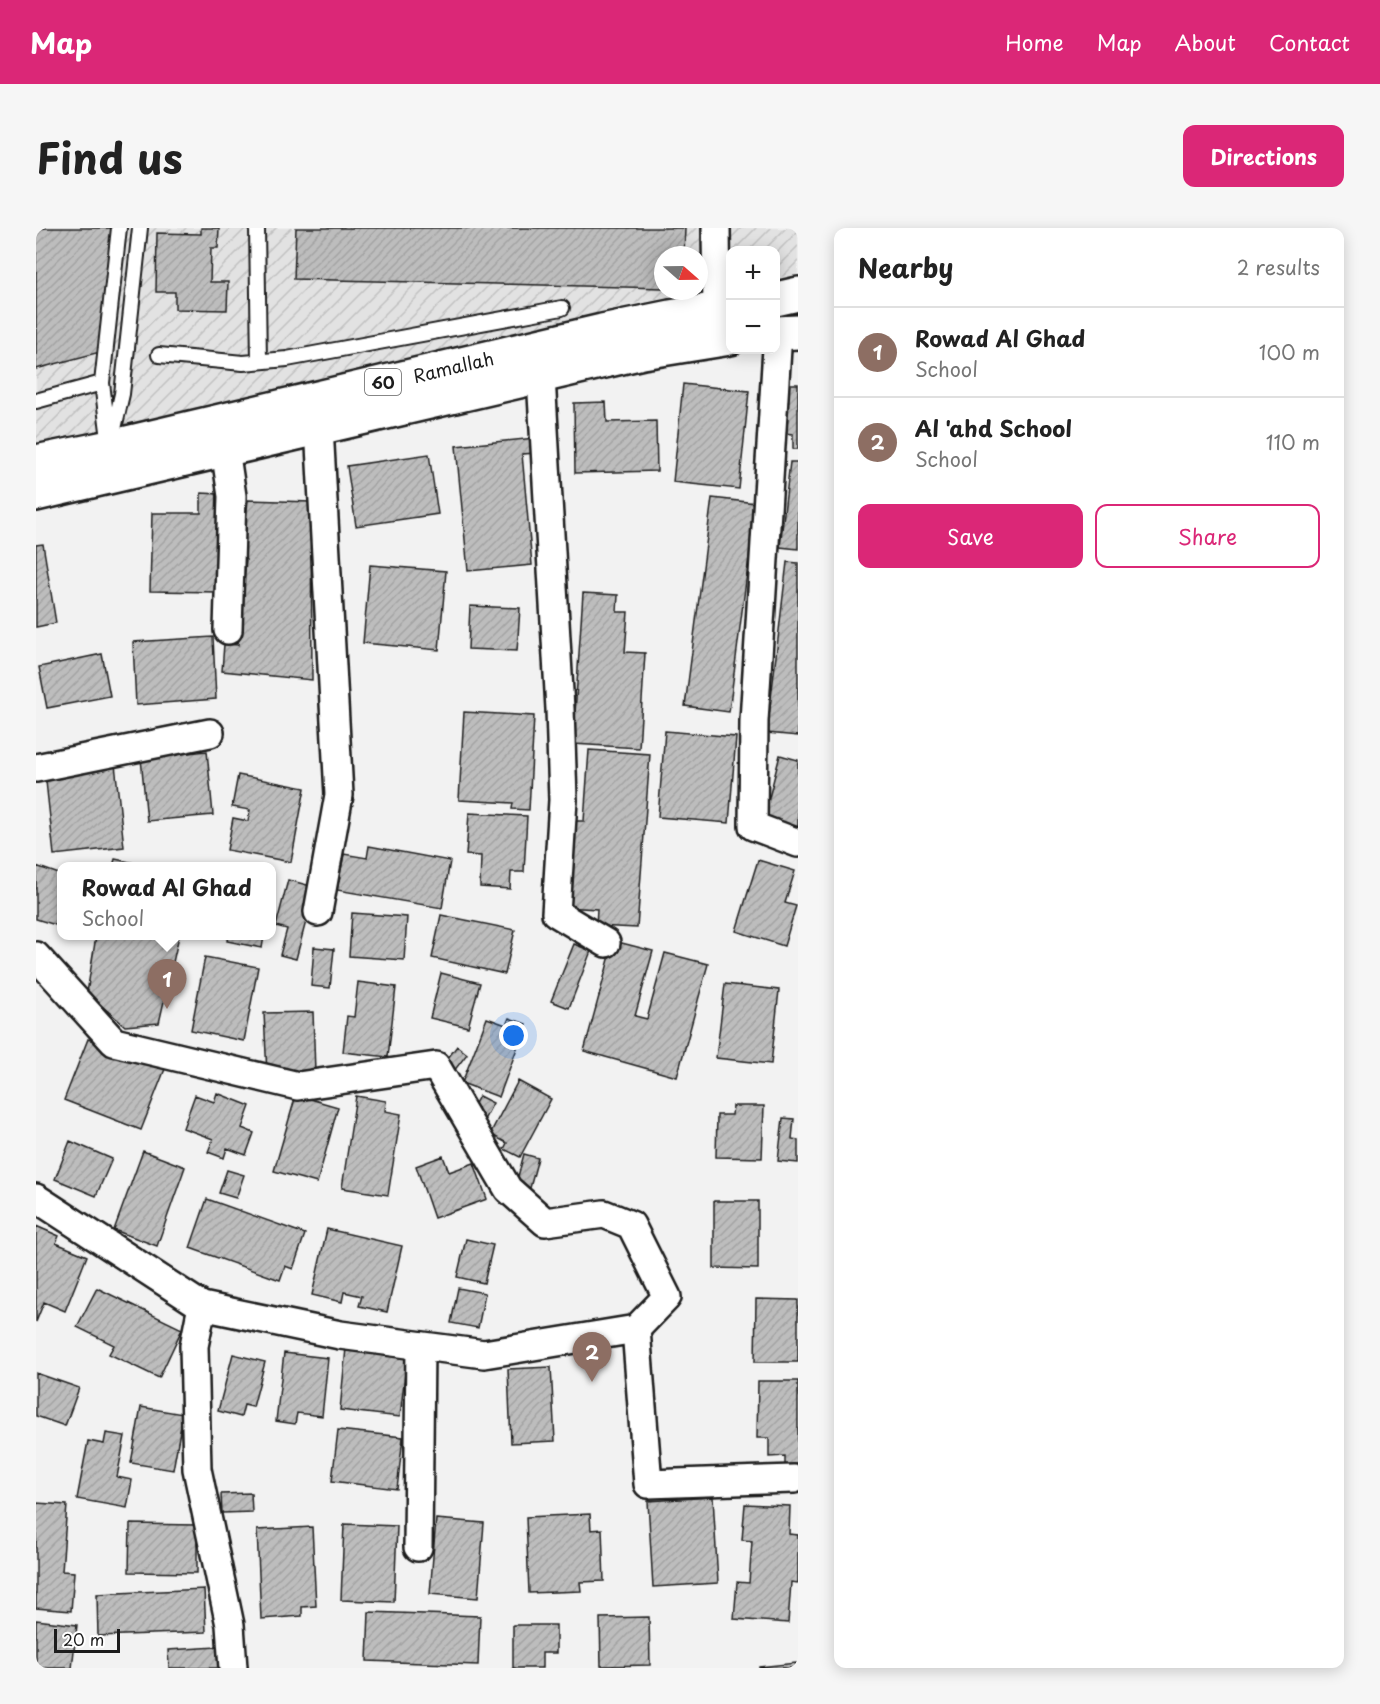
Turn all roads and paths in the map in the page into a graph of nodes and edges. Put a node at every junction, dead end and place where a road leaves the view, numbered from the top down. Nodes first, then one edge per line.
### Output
1 (119, 228) edge
2 (140, 228) edge
3 (257, 228) edge
4 (717, 228) edge
5 (798, 294) edge
6 (780, 298) edge
7 (562, 308) dead end
8 (726, 318) edge
9 (784, 332) edge
10 (159, 355) dead end
11 (259, 362) junction
12 (541, 377) junction
13 (102, 383) junction
14 (36, 401) edge
15 (319, 427) junction
16 (110, 447) junction
17 (225, 449) junction
18 (36, 462) edge
19 (36, 494) edge
20 (228, 630) dead end
21 (210, 733) dead end
22 (36, 768) edge
23 (798, 843) edge
24 (318, 912) dead end
25 (606, 943) dead end
26 (36, 957) edge
27 (36, 1198) edge
28 (202, 1306) junction
29 (636, 1329) junction
30 (420, 1346) junction
31 (794, 1479) dead end
32 (418, 1547) dead end
33 (233, 1668) edge

1 - 13 lane
2 - 16 lane
3 - 11 lane
4 - 8 street
5 - 6 main road
7 - 11 lane
8 - 12 main road
8 - 16 main road, Ramallah / 60
9 - 23 street
10 - 11 lane
12 - 15 main road
12 - 25 street
13 - 14 lane
13 - 16 lane
15 - 17 main road
15 - 24 street
16 - 18 main road, Ramallah / 60
17 - 19 main road
17 - 20 street
21 - 22 street
26 - 29 street
27 - 28 street
28 - 30 street
28 - 33 street
29 - 30 street
29 - 31 street
30 - 32 street

